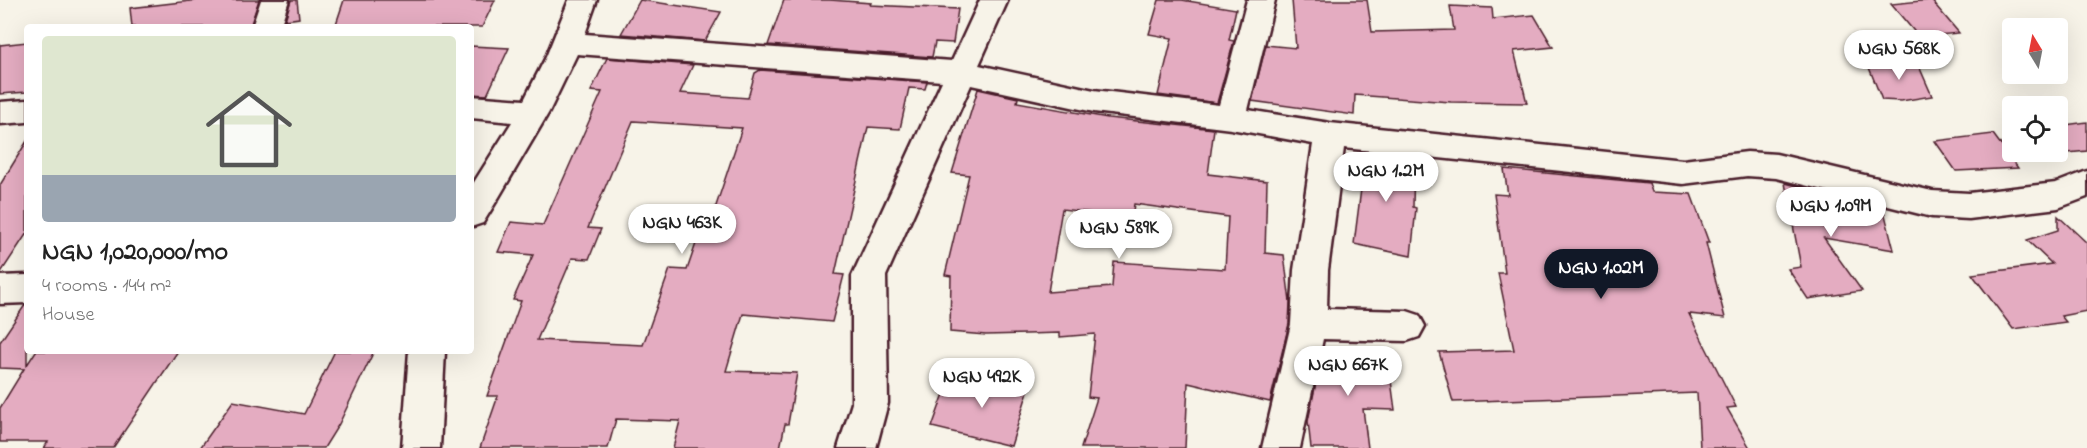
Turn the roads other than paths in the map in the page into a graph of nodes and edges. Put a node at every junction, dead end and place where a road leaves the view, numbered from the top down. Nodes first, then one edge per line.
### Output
1 (275, 0) edge
2 (583, 0) edge
3 (994, 0) edge
4 (1262, 0) edge
5 (267, 24) edge
6 (569, 43) junction
7 (961, 72) junction
8 (474, 107) edge
9 (24, 111) edge
10 (534, 112) junction
11 (0, 113) edge
12 (1232, 118) junction
13 (1330, 135) junction
14 (2087, 184) edge
15 (474, 209) edge
16 (24, 289) edge
17 (0, 290) edge
18 (1309, 324) junction
19 (1407, 326) dead end
20 (426, 354) edge
21 (421, 448) edge
22 (857, 448) edge
23 (1281, 448) edge

1 - 5 street
2 - 6 street
3 - 7 street
4 - 12 street
6 - 7 street
6 - 10 street
7 - 12 street
7 - 22 street
8 - 10 street
9 - 11 street
10 - 15 street
12 - 13 street
13 - 14 street
13 - 18 street
16 - 17 street
18 - 19 street
18 - 23 street
20 - 21 street

